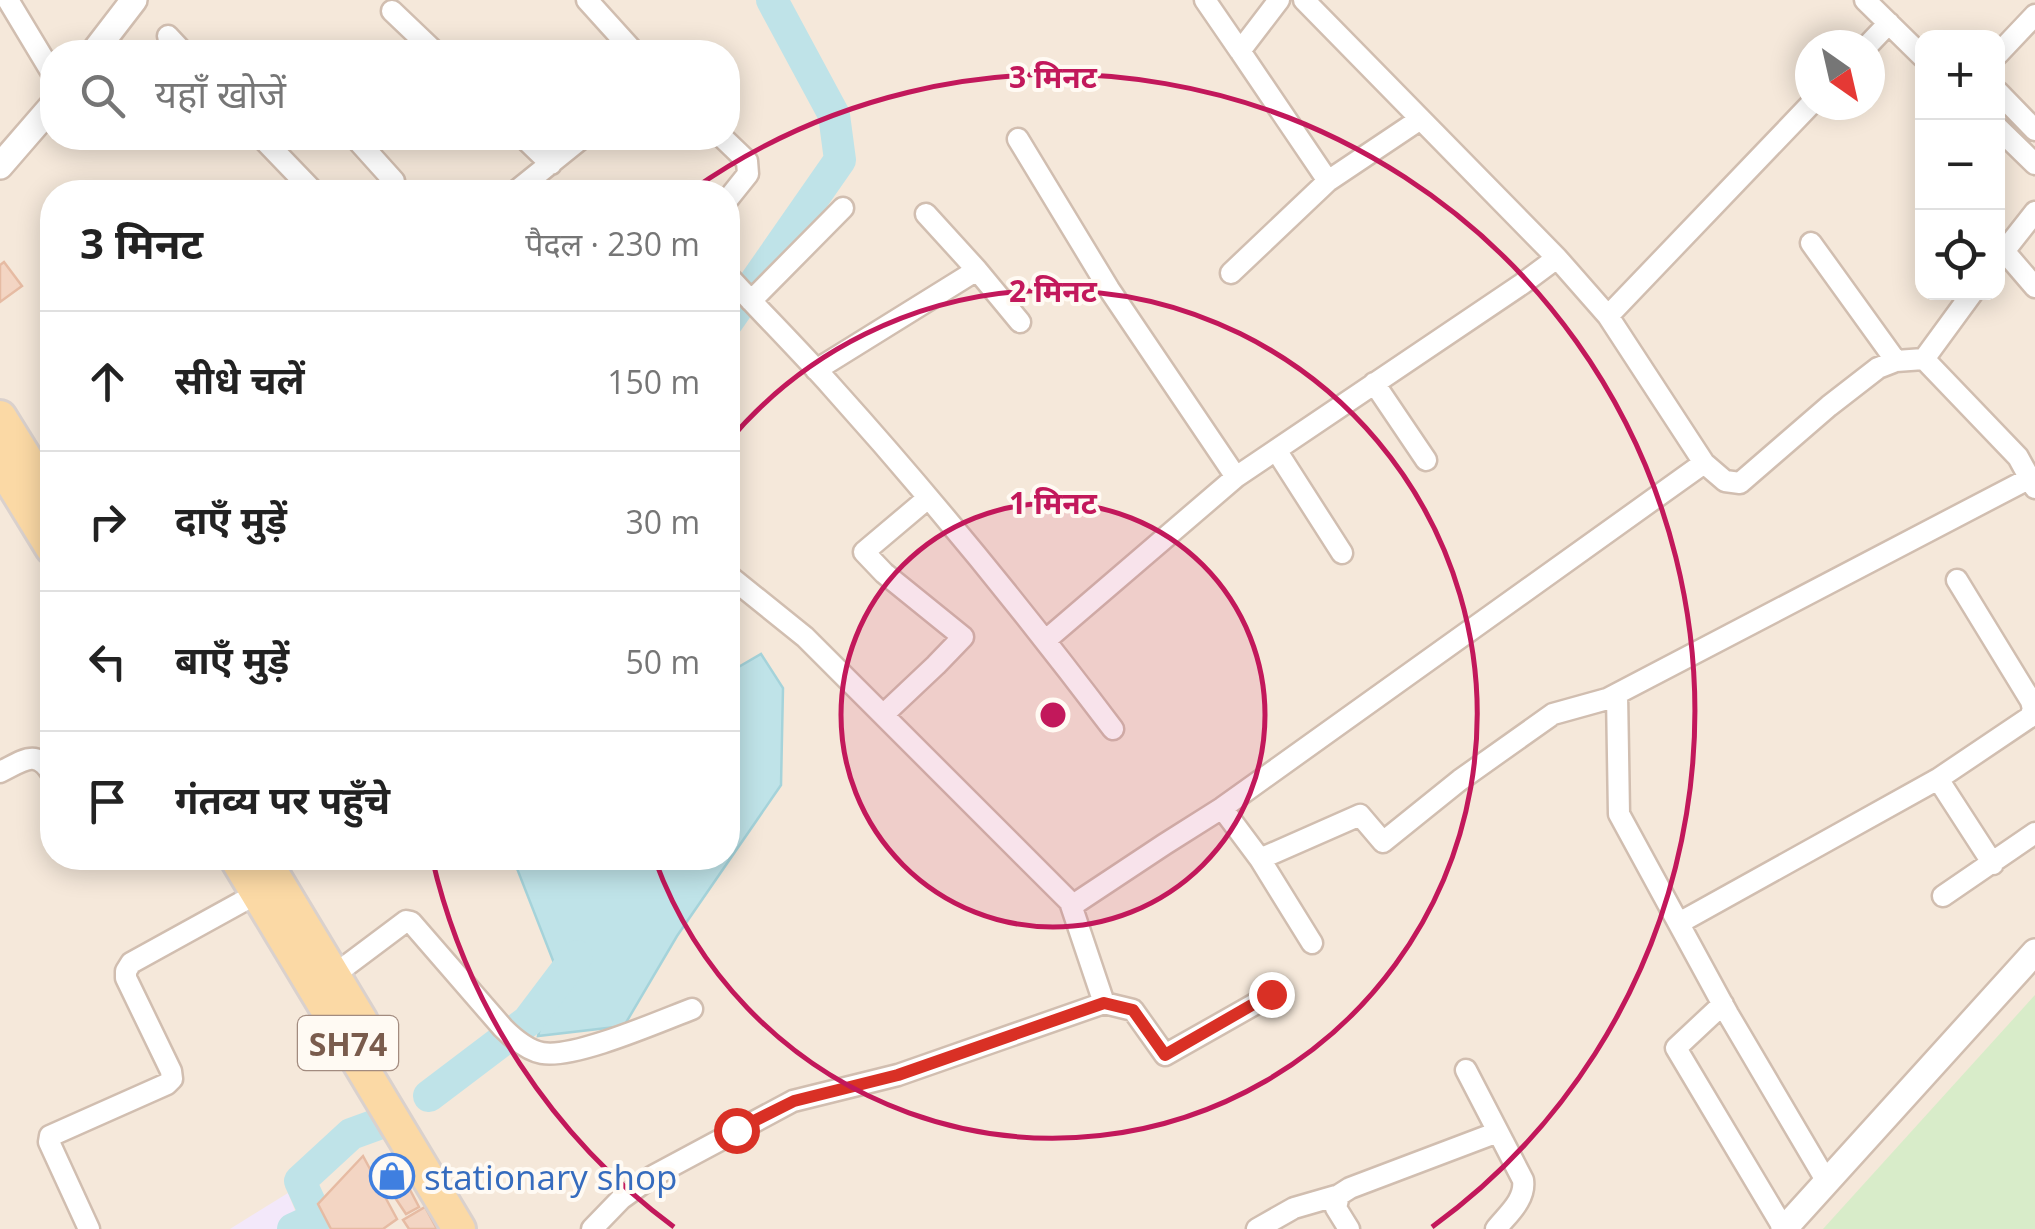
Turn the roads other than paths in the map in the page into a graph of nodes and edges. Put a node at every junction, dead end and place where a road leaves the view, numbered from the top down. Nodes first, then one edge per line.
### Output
1 (8, 0) edge
2 (134, 0) edge
3 (588, 0) edge
4 (619, 0) edge
5 (1205, 0) edge
6 (1279, 0) edge
7 (1304, 0) edge
8 (1865, 0) edge
9 (392, 11) dead end
10 (2035, 14) edge
11 (602, 16) junction
12 (1889, 23) junction
13 (1882, 30) edge
14 (168, 36) dead end
15 (103, 40) edge
16 (172, 40) edge
17 (423, 40) edge
18 (623, 40) edge
19 (2005, 46) edge
20 (1915, 49) edge
21 (1240, 51) junction
22 (40, 52) edge
23 (2005, 99) edge
24 (40, 120) edge
25 (1419, 120) junction
26 (1796, 120) edge
27 (2035, 130) edge
28 (2005, 135) edge
29 (1018, 140) dead end
30 (274, 150) edge
31 (366, 150) edge
32 (536, 150) edge
33 (568, 150) edge
34 (736, 150) edge
35 (551, 164) junction
36 (2035, 164) edge
37 (0, 166) edge
38 (302, 180) edge
39 (393, 180) edge
40 (530, 180) edge
41 (1328, 181) junction
42 (740, 184) edge
43 (843, 208) dead end
44 (2035, 212) edge
45 (926, 214) dead end
46 (1811, 243) dead end
47 (2005, 250) edge
48 (1557, 258) junction
49 (2005, 259) edge
50 (977, 270) junction
51 (1231, 273) dead end
52 (2035, 287) edge
53 (740, 289) edge
54 (740, 296) edge
55 (1967, 300) edge
56 (1608, 316) junction
57 (1020, 322) dead end
58 (1924, 359) junction
59 (1896, 361) junction
60 (816, 370) junction
61 (1374, 383) junction
62 (0, 417) edge
63 (1276, 450) junction
64 (2026, 452) edge
65 (1426, 460) dead end
66 (0, 463) edge
67 (1704, 463) junction
68 (1236, 477) junction
69 (40, 482) edge
70 (2032, 483) edge
71 (928, 498) junction
72 (40, 528) edge
73 (1342, 553) dead end
74 (1957, 580) dead end
75 (740, 585) edge
76 (1046, 640) junction
77 (1617, 694) junction
78 (883, 715) junction
79 (1113, 729) dead end
80 (40, 759) edge
81 (0, 772) edge
82 (1938, 779) junction
83 (1222, 808) junction
84 (2035, 833) edge
85 (1260, 859) junction
86 (1993, 864) junction
87 (266, 878) edge
88 (1943, 896) dead end
89 (1070, 902) junction
90 (1679, 924) junction
91 (1312, 943) dead end
92 (2035, 952) edge
93 (334, 975) junction
94 (1271, 994) dead end
95 (1104, 1003) junction
96 (1723, 1004) junction
97 (692, 1009) dead end
98 (1466, 1070) dead end
99 (392, 1096) junction
100 (1498, 1132) junction
101 (1827, 1182) junction
102 (1339, 1195) junction
103 (465, 1227) edge
104 (89, 1229) edge
105 (592, 1229) edge
106 (1256, 1229) edge
107 (1349, 1229) edge
108 (1496, 1229) edge
109 (1784, 1229) edge

1 - 22 street
2 - 15 street
3 - 11 street
4 - 11 street
5 - 21 street
6 - 21 street
7 - 25 street
8 - 12 street
9 - 17 street
10 - 19 street
11 - 18 street
12 - 13 street
12 - 20 street
14 - 16 street
21 - 41 street
23 - 27 street
24 - 37 street
25 - 41 street
25 - 48 street
26 - 56 street
28 - 36 street
29 - 68 street
30 - 38 street
31 - 39 street
32 - 35 street
33 - 35 street
34 - 42 street
35 - 40 street
41 - 51 street
43 - 53 street
44 - 47 street
45 - 50 street
46 - 59 street
48 - 56 street
48 - 61 street
49 - 52 street
50 - 57 street
50 - 60 street
54 - 60 street
55 - 58 street
56 - 67 street
58 - 59 street
58 - 64 street
59 - 67 street
60 - 71 street
61 - 63 street
61 - 65 street
62 - 69 main road
63 - 68 street
63 - 73 street
64 - 70 street
66 - 72 main road
67 - 83 street
68 - 76 street
70 - 77 street
71 - 76 street
71 - 78 street
74 - 82 street
75 - 78 street
76 - 79 street
77 - 85 street
77 - 90 street
78 - 89 street
80 - 81 street
82 - 86 street
82 - 90 street
83 - 85 street
83 - 89 street
84 - 86 street
85 - 91 street
86 - 88 street
87 - 93 main road, SH74
87 - 99 main road, SH74
87 - 104 street
89 - 95 street
90 - 96 street
92 - 101 street
93 - 97 street
93 - 99 main road, SH74
94 - 95 street
95 - 105 street
96 - 101 street
96 - 109 street
98 - 100 street
99 - 103 main road, SH74
100 - 102 street
100 - 108 street
101 - 109 street
102 - 106 street
102 - 107 street

